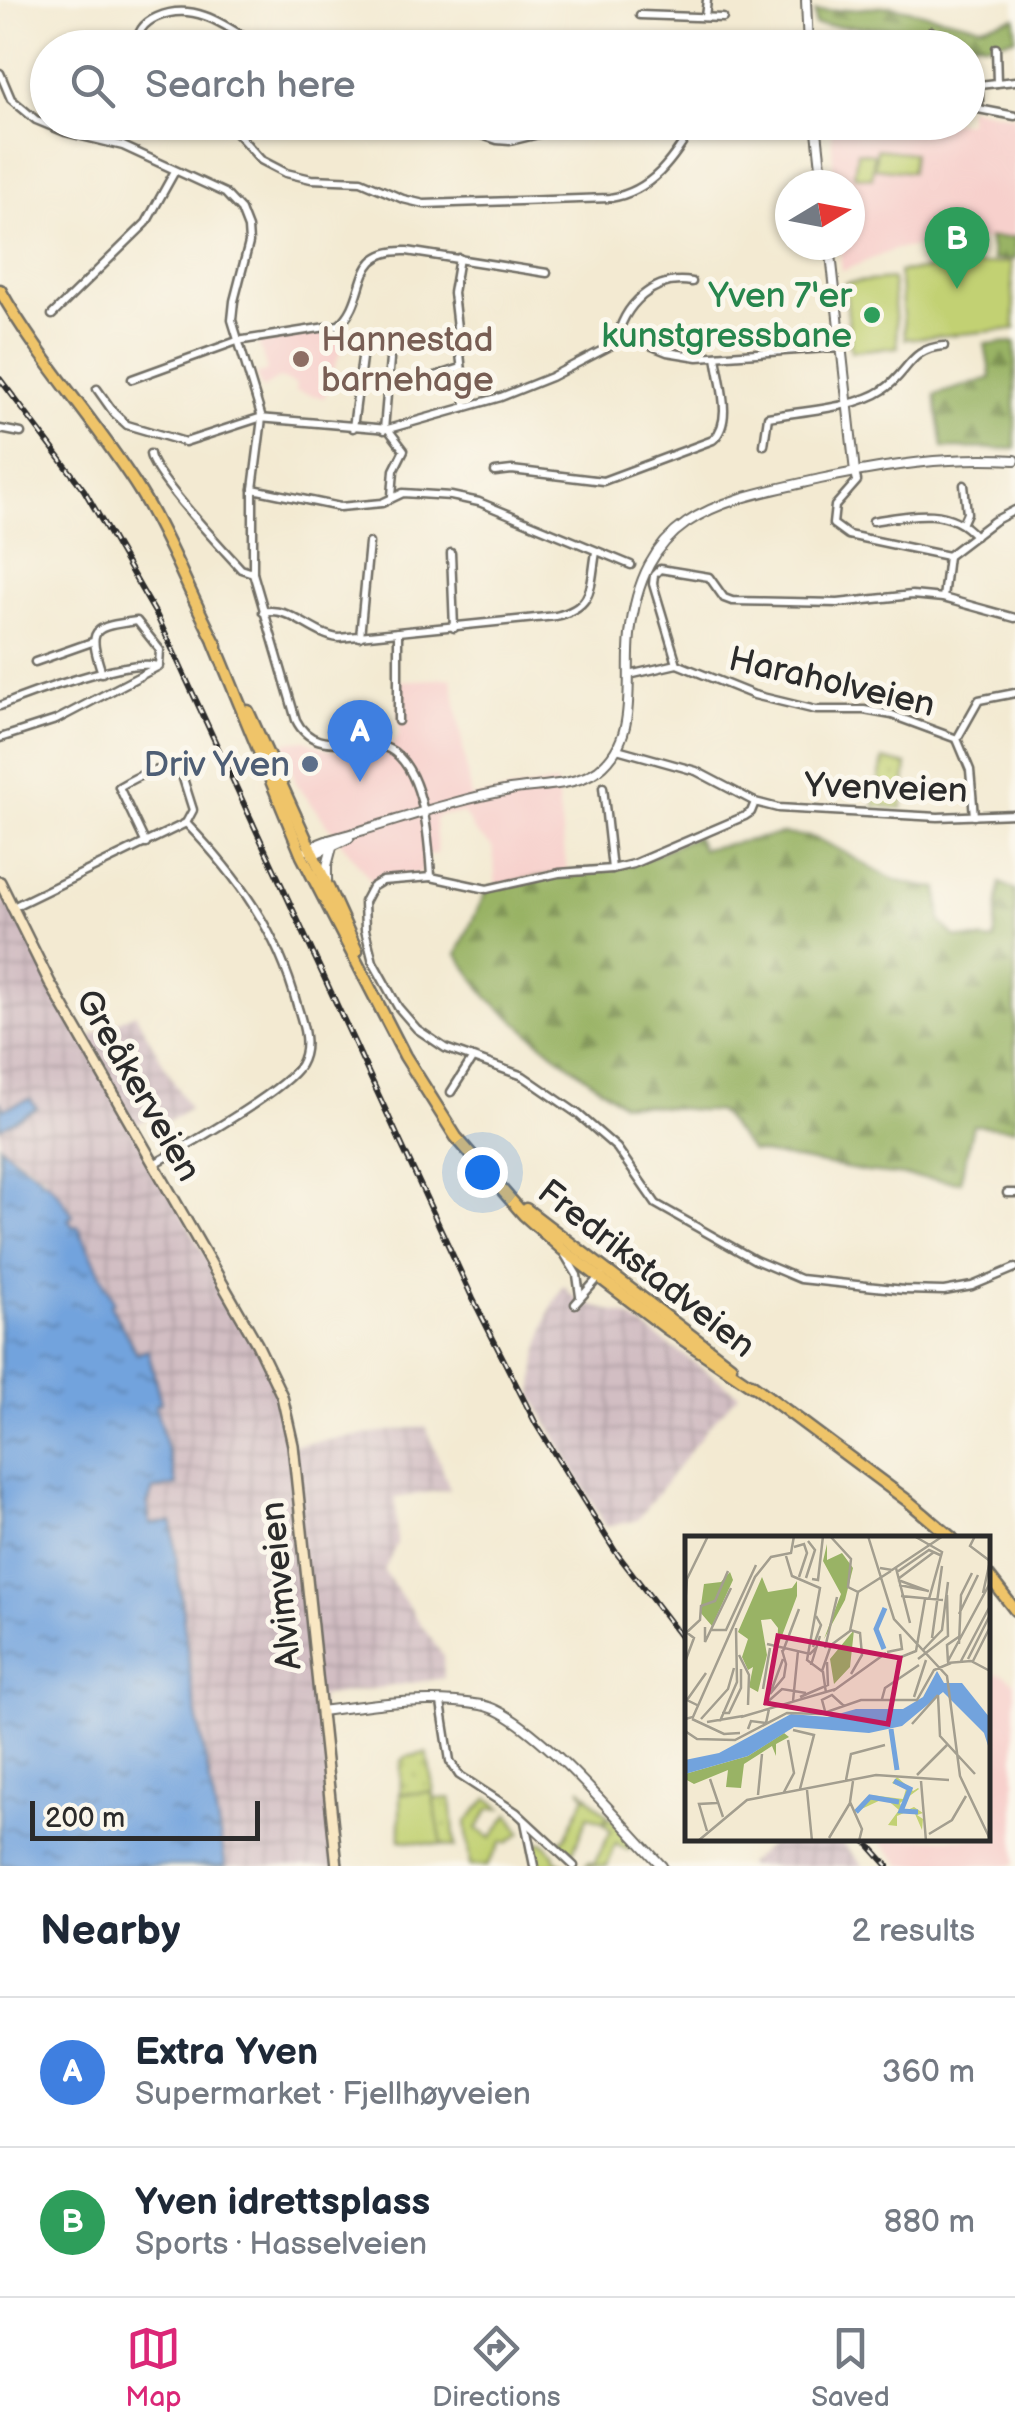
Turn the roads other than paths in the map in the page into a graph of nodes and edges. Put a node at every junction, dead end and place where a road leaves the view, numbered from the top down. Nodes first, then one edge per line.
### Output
1 (707, 0) edge
2 (806, 0) edge
3 (640, 15) dead end
4 (705, 17) junction
5 (723, 18) dead end
6 (140, 30) edge
7 (231, 30) edge
8 (807, 30) edge
9 (996, 48) dead end
10 (0, 74) edge
11 (1015, 80) edge
12 (998, 84) junction
13 (985, 85) edge
14 (985, 109) edge
15 (30, 115) edge
16 (1015, 116) edge
17 (98, 140) edge
18 (244, 140) edge
19 (685, 140) edge
20 (818, 140) edge
21 (175, 170) junction
22 (821, 170) edge
23 (458, 258) junction
24 (832, 260) edge
25 (547, 273) dead end
26 (692, 282) dead end
27 (0, 290) edge
28 (52, 315) dead end
29 (237, 340) junction
30 (364, 342) dead end
31 (616, 342) junction
32 (944, 346) dead end
33 (842, 347) junction
34 (716, 356) junction
35 (390, 359) dead end
36 (461, 368) junction
37 (432, 377) dead end
38 (132, 379) dead end
39 (97, 390) dead end
40 (848, 402) junction
41 (466, 406) junction
42 (262, 418) junction
43 (353, 428) junction
44 (0, 429) edge
45 (386, 429) junction
46 (21, 434) dead end
47 (764, 445) dead end
48 (150, 454) dead end
49 (1015, 460) edge
50 (495, 472) dead end
51 (855, 472) junction
52 (964, 486) dead end
53 (253, 489) junction
54 (392, 496) junction
55 (1015, 510) edge
56 (873, 521) dead end
57 (963, 522) junction
58 (975, 536) junction
59 (369, 543) dead end
60 (596, 552) junction
61 (450, 553) dead end
62 (948, 556) junction
63 (631, 565) dead end
64 (252, 574) junction
65 (943, 598) junction
66 (263, 612) junction
67 (1015, 618) edge
68 (454, 628) junction
69 (398, 634) junction
70 (360, 637) junction
71 (92, 642) junction
72 (35, 662) dead end
73 (677, 664) junction
74 (159, 666) junction
75 (102, 674) junction
76 (629, 675) junction
77 (1015, 693) edge
78 (0, 706) edge
79 (398, 721) dead end
80 (0, 738) edge
81 (957, 739) junction
82 (617, 749) junction
83 (603, 787) dead end
84 (755, 802) junction
85 (424, 810) junction
86 (1015, 813) edge
87 (974, 816) junction
88 (186, 823) junction
89 (357, 833) junction
90 (146, 844) junction
91 (332, 847) junction
92 (309, 852) junction
93 (612, 869) junction
94 (431, 877) junction
95 (0, 882) edge
96 (328, 884) junction
97 (11, 908) junction
98 (380, 1008) junction
99 (472, 1059) junction
100 (450, 1092) dead end
101 (153, 1165) junction
102 (507, 1194) junction
103 (562, 1249) junction
104 (1015, 1268) edge
105 (601, 1274) junction
106 (580, 1296) junction
107 (575, 1304) dead end
108 (238, 1311) joint
109 (950, 1536) edge
110 (990, 1578) edge
111 (1015, 1610) edge
112 (441, 1703) junction
113 (322, 1711) junction
114 (524, 1821) junction
115 (338, 1866) edge
116 (534, 1866) edge
117 (574, 1866) edge
118 (662, 1866) edge

1 - 4 street
2 - 8 street
3 - 4 street
4 - 5 street
6 - 7 street
9 - 12 street
10 - 15 street
11 - 12 street
12 - 13 street
14 - 16 street
17 - 21 street
18 - 19 street
20 - 22 street
21 - 28 street
21 - 29 street
23 - 25 street
23 - 29 street
23 - 36 street
24 - 33 street
26 - 31 street
27 - 92 main road, Fredrikstadveien
29 - 38 street
29 - 42 street
30 - 43 street
31 - 34 street
31 - 41 street
32 - 40 street
33 - 34 street
33 - 40 street
34 - 50 street
35 - 45 street
36 - 37 street
36 - 41 street
39 - 42 street
40 - 47 street
40 - 51 street
41 - 45 street
42 - 43 street
42 - 53 street
43 - 45 street
44 - 46 street
45 - 54 street
48 - 64 street
49 - 51 street
51 - 62 street
51 - 76 street
52 - 57 street
53 - 54 street
53 - 64 street
54 - 60 street
55 - 58 street
56 - 57 street
57 - 58 street
58 - 62 street
59 - 70 street
60 - 63 street
60 - 68 street
61 - 68 street
62 - 65 street
64 - 66 street
65 - 67 street
65 - 73 street, Haraholveien
66 - 70 street
66 - 85 street
68 - 69 street
69 - 70 street
69 - 79 street
71 - 72 street
71 - 74 street
71 - 75 street
73 - 76 street, Haraholveien
73 - 81 street, Haraholveien
74 - 75 street
74 - 80 street
75 - 78 street
76 - 82 street
77 - 81 street
81 - 87 street, Haraholveien
82 - 84 street, Yvenveien
82 - 85 street
83 - 93 street
84 - 87 street, Yvenveien
84 - 93 street, Yvenveien
85 - 89 street
85 - 94 street
86 - 87 street, Yvenveien
88 - 90 street
88 - 90 street
88 - 101 street
89 - 91 street
89 - 92 street
90 - 97 street
91 - 92 street
91 - 96 street
92 - 96 main road, Fredrikstadveien
92 - 98 main road, Fredrikstadveien
93 - 94 street, Yvenveien
94 - 99 street, Yvenveien
95 - 97 main road, Greåkerveien
96 - 98 main road, Fredrikstadveien
97 - 101 main road, Greåkerveien
98 - 102 main road, Fredrikstadveien
99 - 100 street
99 - 104 street
101 - 108 main road, Greåkerveien
102 - 103 main road, Fredrikstadveien
102 - 105 main road, Fredrikstadveien
103 - 105 main road, Fredrikstadveien
103 - 106 street
105 - 106 street
105 - 109 main road, Fredrikstadveien
106 - 107 street
108 - 113 main road, Alvimveien
110 - 111 main road
112 - 113 street
112 - 114 street
112 - 118 street
113 - 115 main road, Alvimveien
114 - 116 street
114 - 117 street

